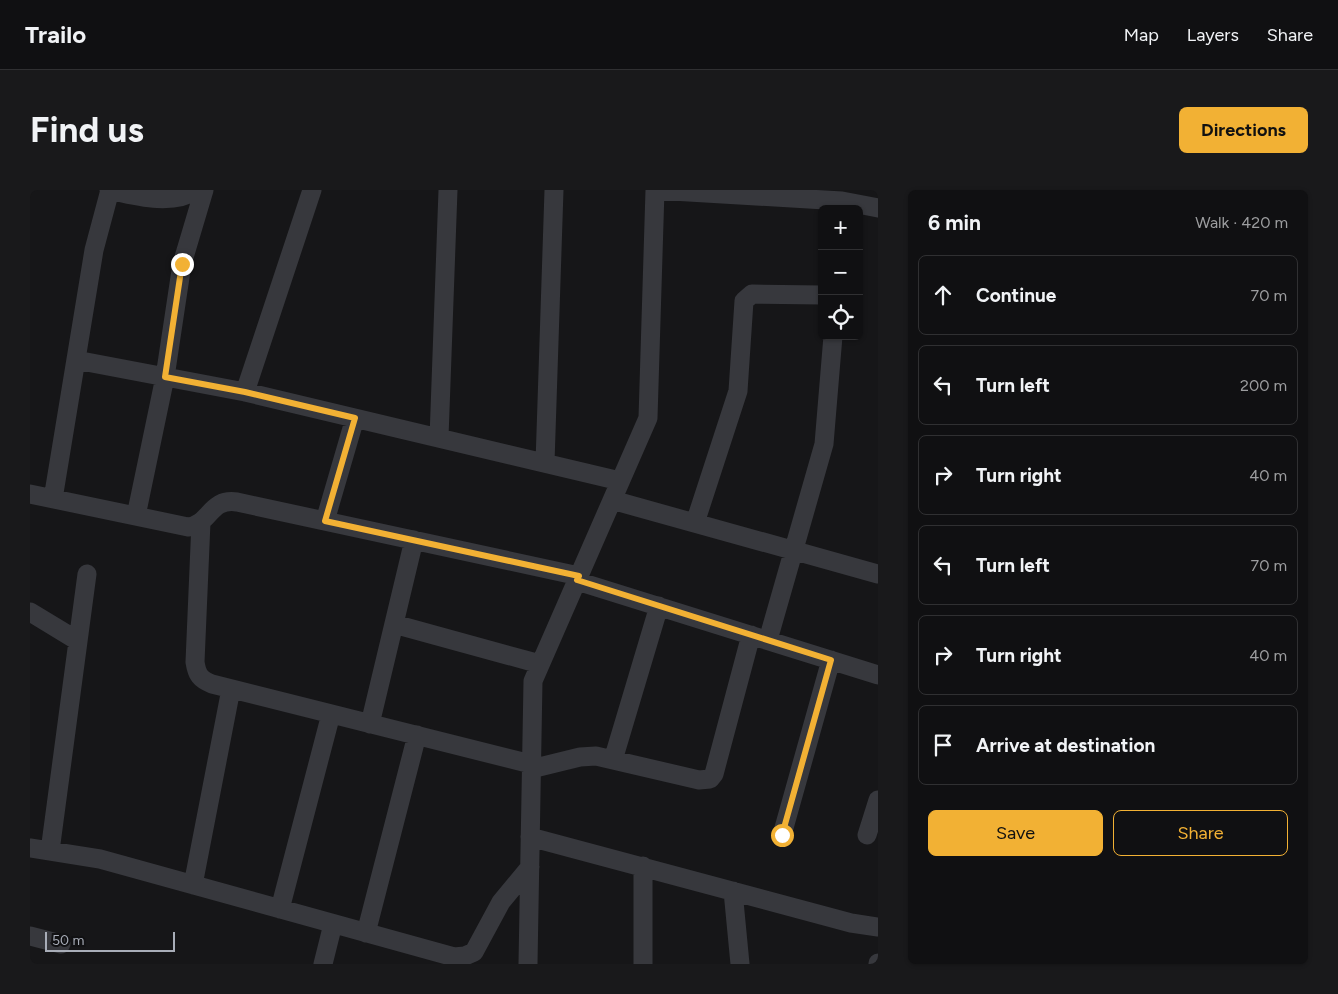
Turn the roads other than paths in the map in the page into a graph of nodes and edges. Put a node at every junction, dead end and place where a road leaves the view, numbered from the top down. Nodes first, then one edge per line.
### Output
1 (112, 190) edge
2 (197, 190) edge
3 (204, 190) edge
4 (312, 190) edge
5 (448, 190) edge
6 (554, 190) edge
7 (655, 190) edge
8 (748, 193) edge
9 (842, 200) edge
10 (878, 208) edge
11 (818, 295) edge
12 (833, 340) edge
13 (76, 360) junction
14 (165, 377) junction
15 (245, 392) junction
16 (355, 418) junction
17 (439, 438) junction
18 (545, 463) junction
19 (620, 481) junction
20 (30, 494) edge
21 (53, 499) junction
22 (612, 500) junction
23 (136, 516) junction
24 (325, 521) junction
25 (201, 522) junction
26 (695, 523) junction
27 (414, 540) junction
28 (795, 552) junction
29 (87, 574) dead end
30 (878, 574) edge
31 (578, 578) junction
32 (659, 606) junction
33 (30, 612) edge
34 (394, 624) junction
35 (760, 638) junction
36 (78, 641) junction
37 (831, 660) junction
38 (540, 664) junction
39 (878, 675) edge
40 (231, 689) junction
41 (330, 714) junction
42 (370, 724) junction
43 (417, 735) junction
44 (613, 760) junction
45 (532, 766) junction
46 (878, 800) edge
47 (782, 835) dead end
48 (867, 835) dead end
49 (530, 837) junction
50 (30, 848) edge
51 (50, 851) junction
52 (643, 866) junction
53 (530, 867) junction
54 (193, 885) junction
55 (733, 891) junction
56 (280, 909) junction
57 (333, 924) junction
58 (878, 927) edge
59 (366, 933) junction
60 (30, 936) edge
61 (61, 944) dead end
62 (323, 964) edge
63 (528, 964) edge
64 (643, 964) edge
65 (740, 964) edge

1 - 2 street
1 - 13 street
3 - 14 street
4 - 15 street
5 - 17 street
6 - 18 street
7 - 8 street
7 - 19 street
8 - 9 street
9 - 10 street
11 - 26 street
12 - 28 street
13 - 14 street
13 - 21 street
14 - 15 street
14 - 23 street
15 - 16 street
16 - 17 street
16 - 24 street
17 - 18 street
18 - 19 street
19 - 22 street
20 - 21 street
21 - 23 street
22 - 26 street
22 - 31 street
23 - 25 street
24 - 25 street
24 - 27 street
25 - 40 street
26 - 28 street
27 - 31 street
27 - 34 street
28 - 30 street
28 - 35 street
29 - 36 street
31 - 32 street
31 - 38 street
32 - 35 street
32 - 44 street
33 - 36 street
34 - 38 street
34 - 42 street
35 - 37 street
35 - 44 street
36 - 51 street
37 - 39 street
37 - 47 street
38 - 45 street
40 - 41 street
40 - 54 street
41 - 42 street
41 - 56 street
42 - 43 street
43 - 45 street
43 - 59 street
44 - 45 street
45 - 49 street
46 - 48 street
49 - 52 street
49 - 53 street
50 - 51 street
51 - 54 street
52 - 55 street
52 - 64 street
53 - 59 street
53 - 63 street
54 - 56 street
55 - 58 street
55 - 65 street
56 - 57 street
57 - 59 street
57 - 62 street
60 - 61 street

